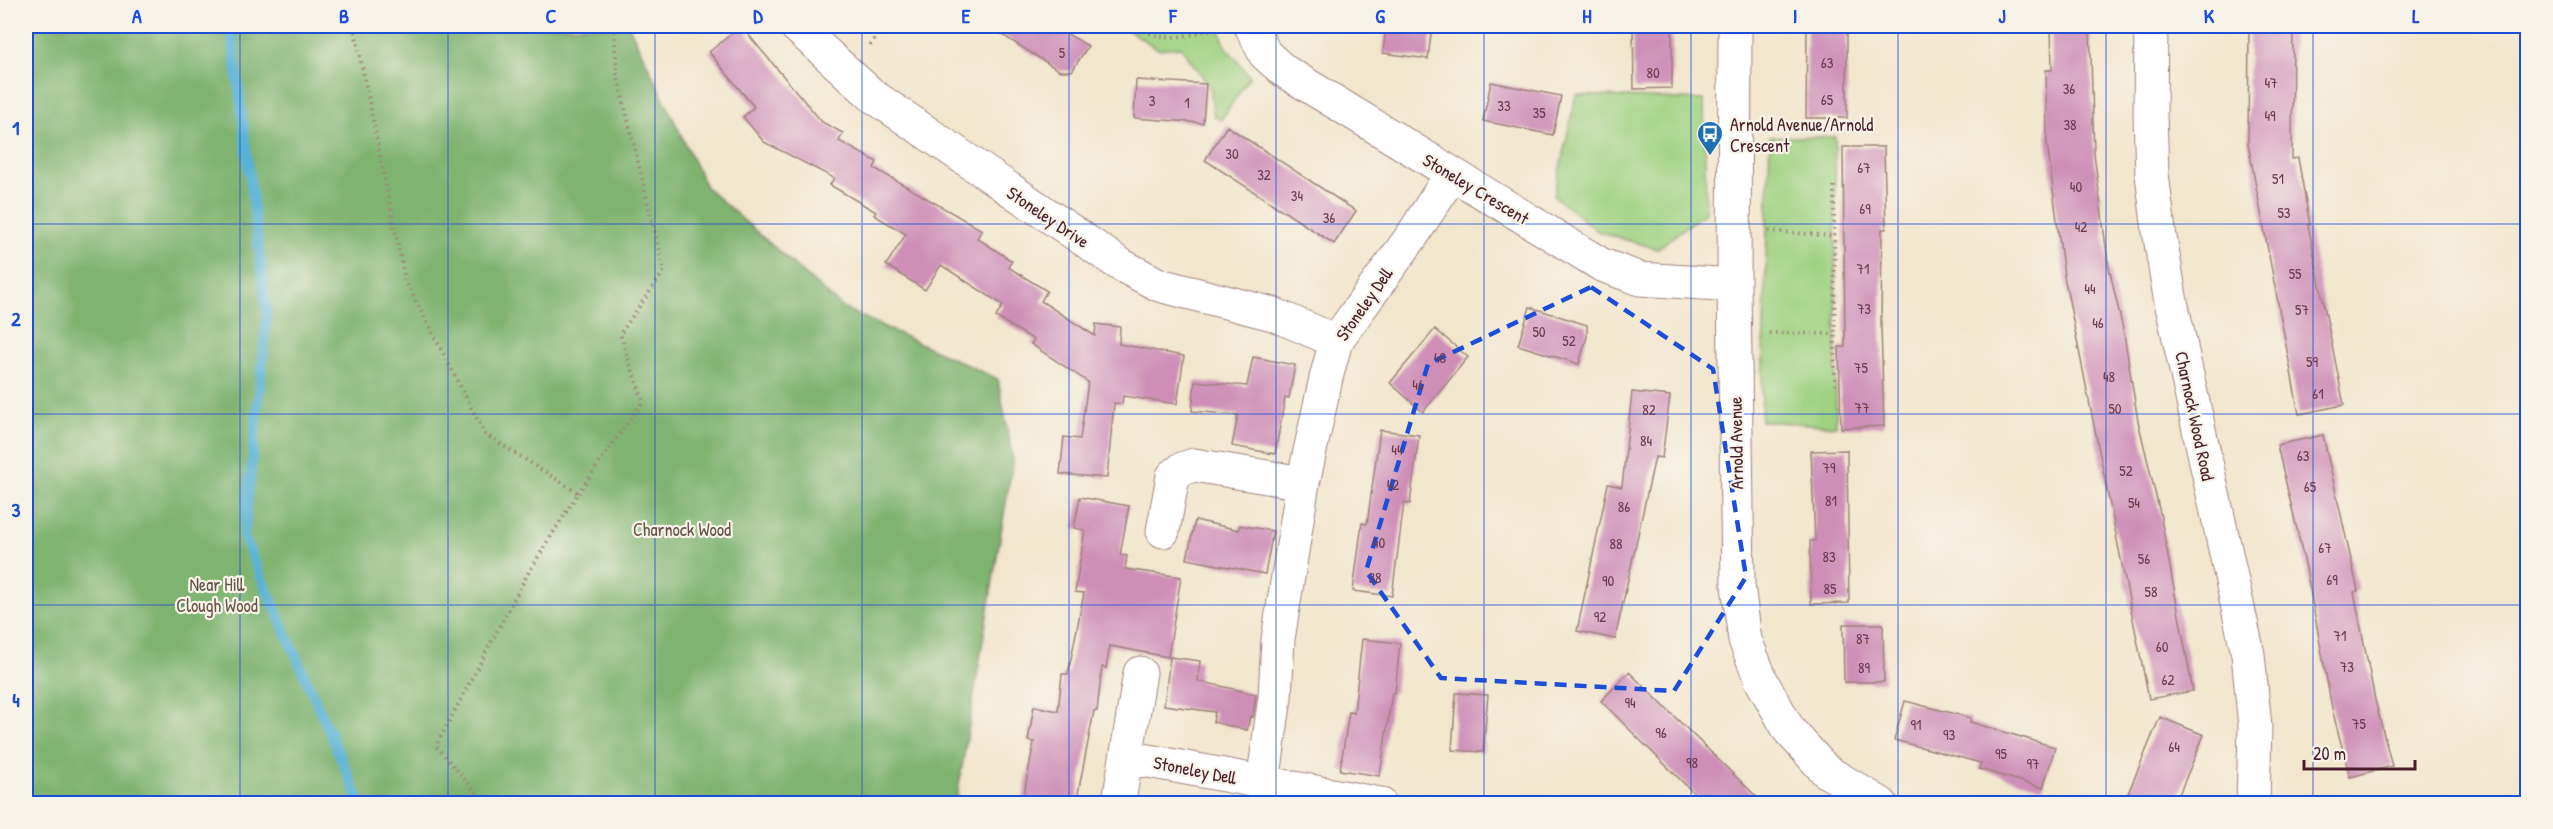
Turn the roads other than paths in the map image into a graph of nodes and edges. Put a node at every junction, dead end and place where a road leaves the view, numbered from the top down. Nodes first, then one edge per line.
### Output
1 (796, 26) edge
2 (1251, 26) edge
3 (1736, 26) edge
4 (2151, 26) edge
5 (1451, 175) junction
6 (1734, 285) junction
7 (1336, 341) junction
8 (1303, 483) junction
9 (1163, 531) dead end
10 (1140, 673) dead end
11 (1127, 757) junction
12 (1263, 783) junction
13 (1119, 801) dead end
14 (1380, 804) edge
15 (1881, 804) edge
16 (2253, 804) edge

1 - 7 street, Stoneley Drive
2 - 5 street, Stoneley Crescent
3 - 6 street, Arnold Avenue
4 - 16 street, Charnock Wood Road
5 - 6 street, Stoneley Crescent
5 - 7 street, Stoneley Dell
6 - 15 street, Arnold Avenue
7 - 8 street, Stoneley Dell
8 - 9 street
8 - 12 street, Stoneley Dell
10 - 11 street, Stoneley Dell
11 - 12 street, Stoneley Dell
11 - 13 street, Stoneley Dell
12 - 14 street, Stoneley Dell

